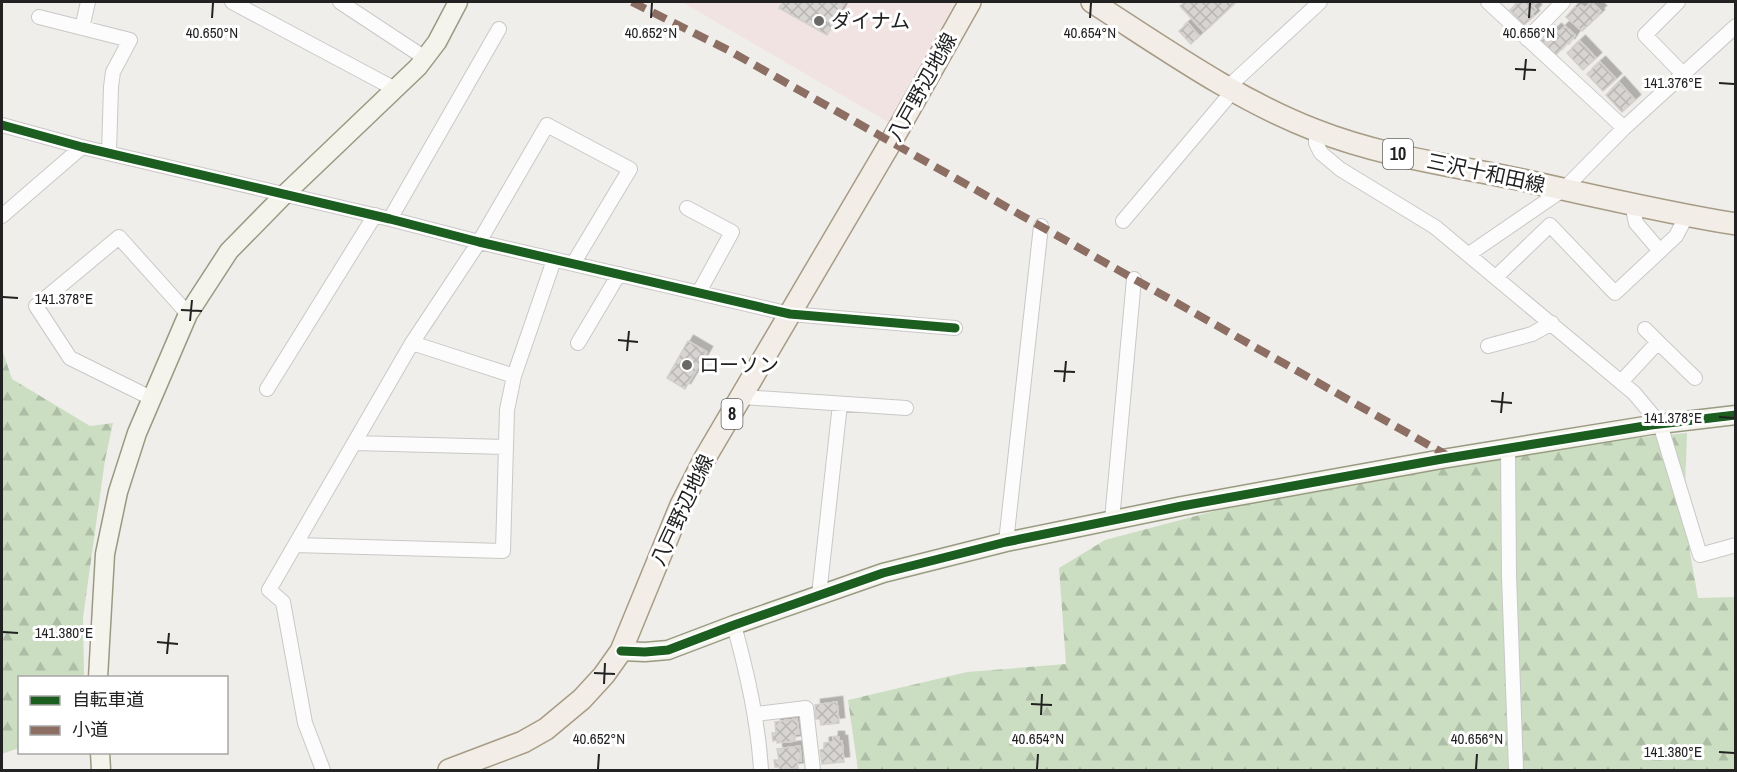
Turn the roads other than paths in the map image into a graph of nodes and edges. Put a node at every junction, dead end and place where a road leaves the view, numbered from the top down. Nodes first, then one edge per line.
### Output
1 (88, 2) edge
2 (232, 2) edge
3 (340, 2) edge
4 (458, 2) edge
5 (970, 2) edge
6 (1092, 2) edge
7 (1320, 2) edge
8 (1488, 2) edge
9 (1563, 2) edge
10 (1678, 2) edge
11 (39, 17) dead end
12 (1736, 26) edge
13 (82, 28) junction
14 (499, 29) dead end
15 (1527, 39) junction
16 (425, 58) junction
17 (1682, 73) junction
18 (395, 89) junction
19 (1230, 90) junction
20 (2, 125) edge
21 (1624, 128) junction
22 (1316, 130) junction
23 (82, 147) junction
24 (109, 153) junction
25 (1564, 189) junction
26 (285, 194) junction
27 (1632, 204) junction
28 (687, 208) dead end
29 (375, 215) junction
30 (1687, 215) junction
31 (2, 216) edge
32 (390, 219) junction
33 (1123, 221) dead end
34 (1736, 224) edge
35 (1041, 226) dead end
36 (479, 242) junction
37 (1660, 251) junction
38 (1469, 254) junction
39 (554, 260) junction
40 (573, 264) junction
41 (619, 274) junction
42 (1496, 277) junction
43 (1134, 279) dead end
44 (699, 292) junction
45 (188, 314) junction
46 (789, 314) junction
47 (1551, 323) junction
48 (955, 328) dead end
49 (1645, 330) dead end
50 (1658, 342) junction
51 (412, 343) junction
52 (578, 343) dead end
53 (1488, 346) dead end
54 (514, 376) junction
55 (1695, 378) dead end
56 (1621, 382) junction
57 (267, 389) dead end
58 (742, 397) junction
59 (151, 398) junction
60 (840, 404) junction
61 (906, 408) dead end
62 (1736, 415) edge
63 (1660, 424) junction
64 (354, 443) junction
65 (506, 447) junction
66 (1508, 448) junction
67 (1112, 520) junction
68 (1006, 542) junction
69 (295, 545) junction
70 (1736, 545) edge
71 (819, 595) junction
72 (734, 625) junction
73 (621, 651) junction
74 (99, 676) edge
75 (756, 714) junction
76 (100, 754) edge
77 (101, 771) edge
78 (323, 771) edge
79 (449, 771) edge
80 (761, 771) edge
81 (813, 771) edge
82 (1516, 771) edge

1 - 13 street
2 - 18 street
3 - 16 street
4 - 16 street
5 - 46 main road, 八戸野辺地線 / 8
6 - 19 main road, 三沢十和田線 / 10
7 - 19 street
8 - 15 street
9 - 15 street
10 - 17 street
11 - 13 street
12 - 17 street
13 - 24 street
14 - 32 street
15 - 21 street
16 - 18 street
17 - 21 street
18 - 26 street
19 - 22 main road, 三沢十和田線 / 10
19 - 33 street
20 - 23 street
21 - 25 street
22 - 25 main road, 三沢十和田線 / 10
22 - 38 street
23 - 24 street
23 - 31 street
24 - 26 street
25 - 27 main road, 三沢十和田線 / 10
25 - 38 street
26 - 29 street
26 - 45 street
27 - 30 main road, 三沢十和田線 / 10
27 - 37 street
28 - 44 street
29 - 32 street
29 - 57 street
30 - 34 main road, 三沢十和田線 / 10
30 - 37 street
32 - 36 street
35 - 68 street
36 - 39 street
36 - 40 street
36 - 51 street
37 - 42 street
38 - 42 street
39 - 40 street
39 - 54 street
40 - 41 street
41 - 44 street
41 - 52 street
42 - 47 street
43 - 67 street
44 - 46 street
45 - 59 street
45 - 59 street
46 - 48 street
46 - 58 main road, 八戸野辺地線 / 8
47 - 53 street
47 - 56 street
49 - 50 street
50 - 55 street
50 - 56 street
51 - 54 street
51 - 64 street
54 - 65 street
56 - 63 street
58 - 60 street
58 - 73 main road, 八戸野辺地線 / 8
59 - 74 street
60 - 61 street
60 - 71 street
62 - 63 street
63 - 66 street
63 - 70 street
64 - 65 street
64 - 69 street
65 - 69 street
66 - 67 street
66 - 82 street
67 - 68 street
68 - 71 street
69 - 78 street
71 - 72 street
72 - 73 street
72 - 75 street
73 - 79 main road, 八戸野辺地線 / 8
75 - 80 street
75 - 81 street
76 - 77 street

